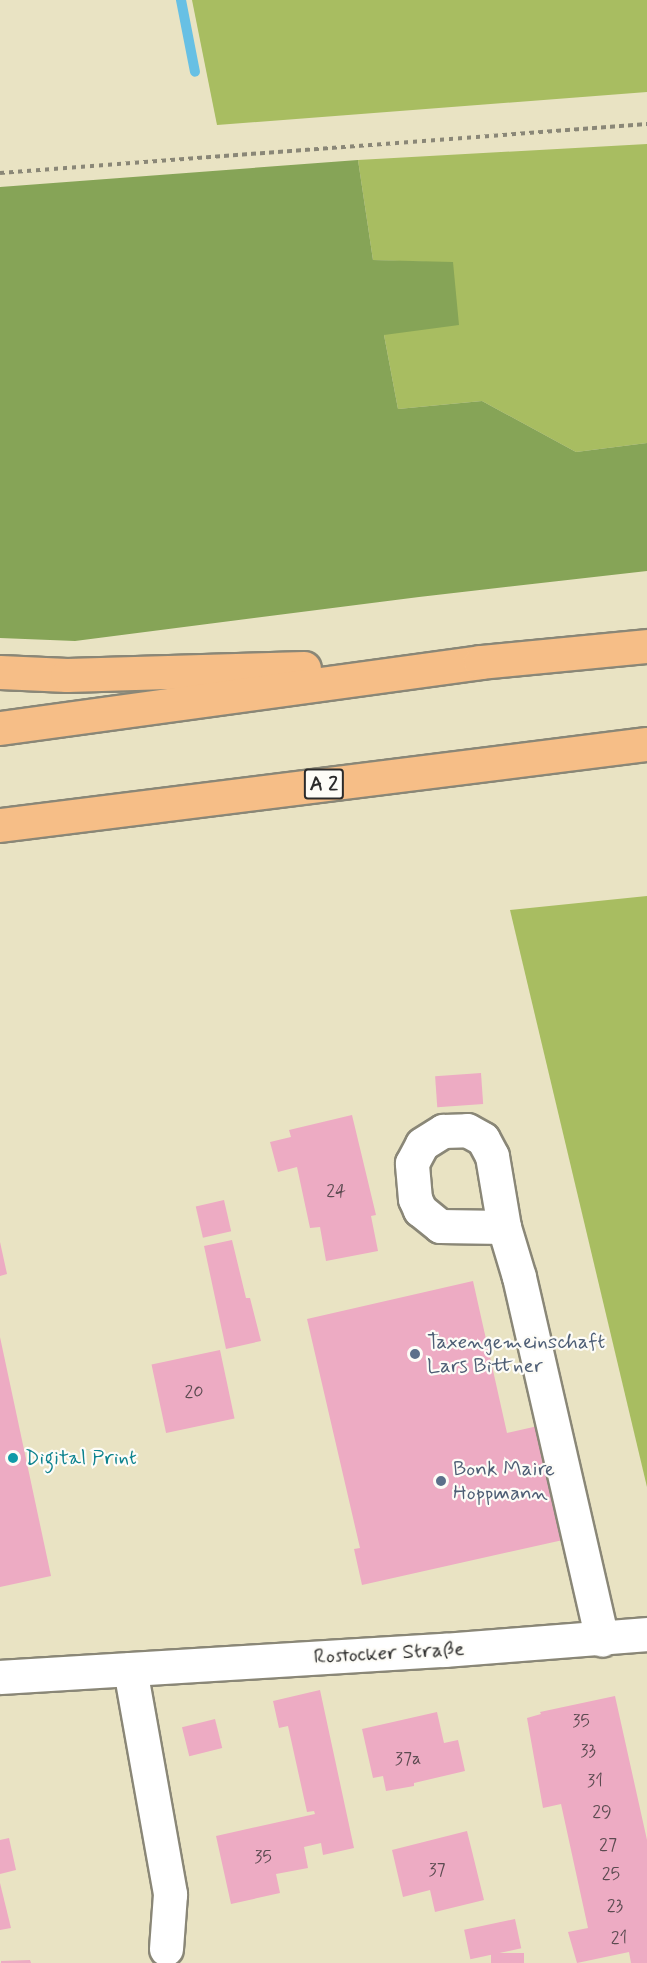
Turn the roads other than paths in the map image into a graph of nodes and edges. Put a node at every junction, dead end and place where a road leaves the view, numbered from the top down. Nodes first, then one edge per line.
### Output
1 (647, 646) edge
2 (480, 662) junction
3 (0, 672) edge
4 (0, 728) edge
5 (647, 744) edge
6 (0, 825) edge
7 (504, 1227) dead end
8 (647, 1634) edge
9 (602, 1640) junction
10 (130, 1669) junction
11 (0, 1677) edge
12 (166, 1949) dead end

1 - 2 highway
2 - 3 highway
2 - 4 highway
5 - 6 highway, A 2
7 - 9 street
8 - 9 street, Rostocker Straße
9 - 10 street, Rostocker Straße
10 - 11 street, Rostocker Straße
10 - 12 street

